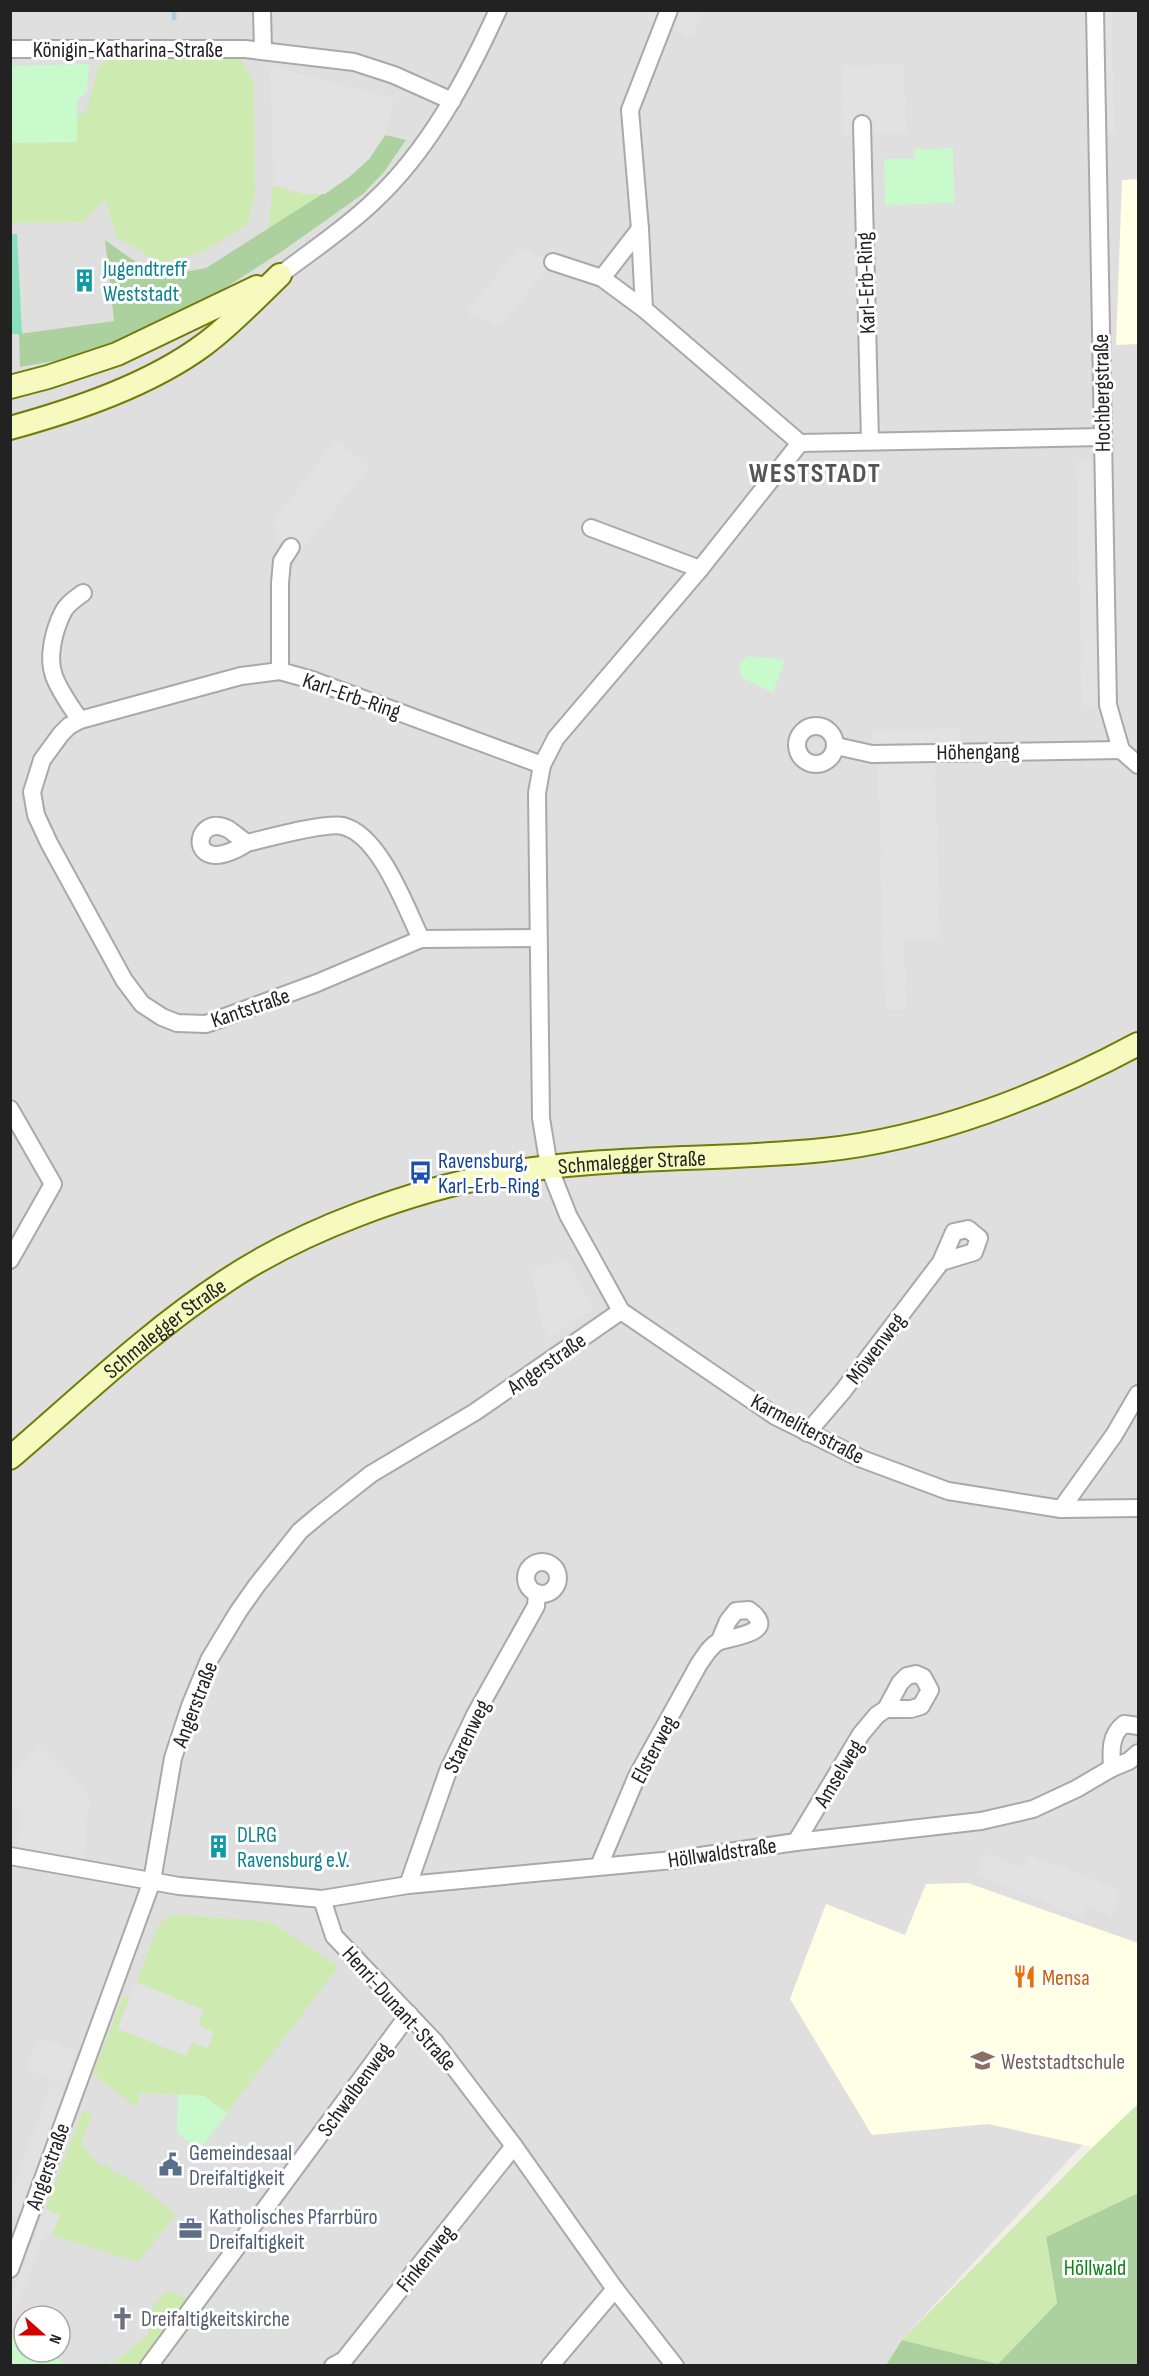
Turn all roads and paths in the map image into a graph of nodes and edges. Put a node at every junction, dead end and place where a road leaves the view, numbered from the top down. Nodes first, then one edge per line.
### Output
1 (262, 10) edge
2 (498, 10) edge
3 (669, 10) edge
4 (1095, 10) edge
5 (10, 49) edge
6 (263, 51) junction
7 (452, 101) junction
8 (862, 124) dead end
9 (640, 229) junction
10 (553, 262) dead end
11 (280, 275) junction
12 (602, 278) junction
13 (644, 309) junction
14 (10, 387) edge
15 (10, 428) edge
16 (1102, 437) junction
17 (870, 441) junction
18 (800, 443) junction
19 (591, 528) dead end
20 (291, 547) dead end
21 (699, 569) junction
22 (83, 593) dead end
23 (280, 671) junction
24 (80, 720) junction
25 (836, 746) dead end
26 (1121, 750) junction
27 (542, 765) junction
28 (1138, 765) edge
29 (247, 843) dead end
30 (538, 938) junction
31 (421, 939) junction
32 (1138, 1044) edge
33 (10, 1109) edge
34 (549, 1167) junction
35 (10, 1260) edge
36 (941, 1262) dead end
37 (621, 1311) junction
38 (1138, 1394) edge
39 (807, 1433) junction
40 (10, 1458) edge
41 (1138, 1508) edge
42 (1061, 1509) junction
43 (537, 1593) dead end
44 (720, 1640) dead end
45 (886, 1709) dead end
46 (1138, 1726) edge
47 (1138, 1754) edge
48 (1112, 1768) junction
49 (796, 1842) junction
50 (10, 1856) edge
51 (599, 1866) junction
52 (152, 1881) junction
53 (408, 1885) junction
54 (322, 1899) junction
55 (409, 2014) junction
56 (514, 2146) junction
57 (10, 2269) edge
58 (615, 2289) junction
59 (149, 2366) edge
60 (333, 2366) edge
61 (550, 2366) edge
62 (675, 2366) edge

1 - 6 street
2 - 7 street
3 - 9 street
4 - 16 street, Hochbergstraße
5 - 6 street, Königin-Katharina-Straße
6 - 7 street, Königin-Katharina-Straße
7 - 11 street
8 - 17 street, Karl-Erb-Ring
9 - 12 street
9 - 13 street
10 - 12 street
11 - 14 street
11 - 15 street
12 - 13 street
13 - 18 street
16 - 17 street
16 - 26 street, Hochbergstraße
17 - 18 street
18 - 21 street
19 - 21 street
20 - 23 street, Karl-Erb-Ring
21 - 27 street
22 - 24 street
23 - 24 street, Kantstraße
23 - 27 street, Karl-Erb-Ring
24 - 31 street, Kantstraße
25 - 26 street, Höhengang
26 - 28 street
27 - 30 street
29 - 31 street
30 - 31 street, Kantstraße
30 - 34 street
32 - 34 street, Schmalegger Straße
33 - 35 street
34 - 37 street, Karmeliterstraße
34 - 40 street, Schmalegger Straße
36 - 39 street, Möwenweg
37 - 39 street, Karmeliterstraße
37 - 52 street, Angerstraße
38 - 42 street
39 - 42 street, Karmeliterstraße
41 - 42 street, Karmeliterstraße
43 - 53 street, Starenweg
44 - 51 street, Elsterweg
45 - 49 street, Amselweg
46 - 48 street
47 - 48 street, Höllwaldstraße
48 - 49 street, Höllwaldstraße
49 - 51 street, Höllwaldstraße
50 - 52 street
51 - 53 street, Höllwaldstraße
52 - 54 street
52 - 57 street, Angerstraße
53 - 54 street, Höllwaldstraße
54 - 55 street, Henri-Dunant-Straße
55 - 56 street, Henri-Dunant-Straße
55 - 59 street, Schwalbenweg
56 - 58 street, Henri-Dunant-Straße
56 - 60 street, Finkenweg
58 - 61 street
58 - 62 street, Henri-Dunant-Straße

